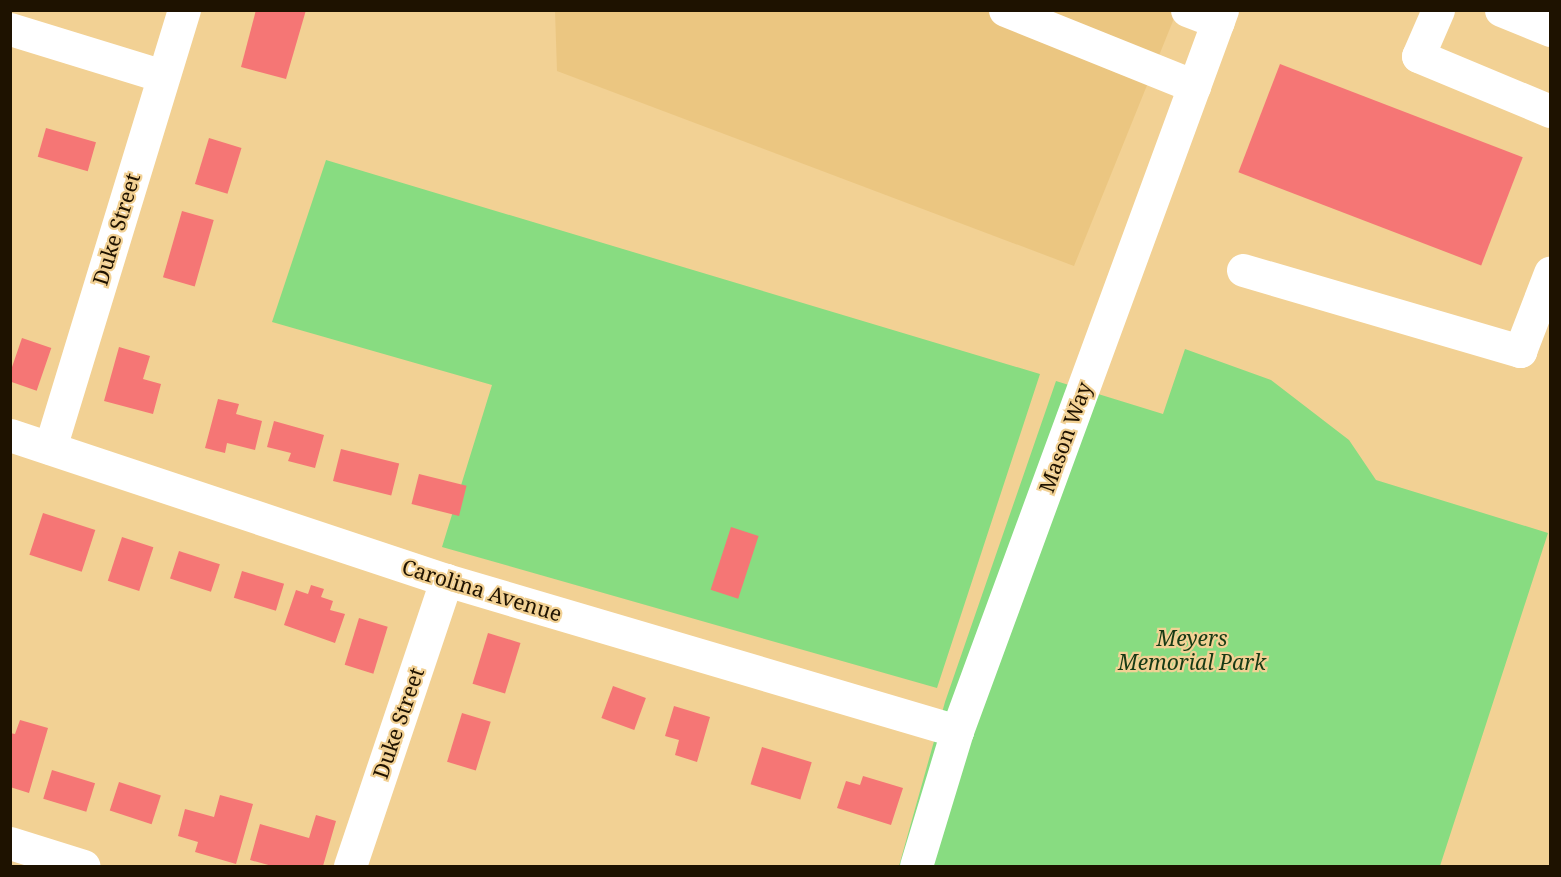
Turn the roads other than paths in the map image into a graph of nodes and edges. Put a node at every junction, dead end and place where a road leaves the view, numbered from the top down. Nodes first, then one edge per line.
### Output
1 (183, 10) edge
2 (1005, 10) edge
3 (1187, 10) edge
4 (1438, 10) edge
5 (1501, 10) edge
6 (1220, 16) edge
7 (10, 28) edge
8 (1551, 30) edge
9 (163, 76) junction
10 (1194, 86) junction
11 (1551, 111) edge
12 (1243, 270) dead end
13 (1551, 273) edge
14 (10, 435) edge
15 (50, 448) junction
16 (446, 580) junction
17 (957, 730) junction
18 (10, 843) edge
19 (84, 867) edge
20 (350, 867) edge
21 (916, 867) edge

1 - 9 street, Duke Street
2 - 10 street
3 - 6 street
4 - 11 street
5 - 8 street
6 - 10 street, Mason Way
7 - 9 street
9 - 15 street, Duke Street
10 - 17 street, Mason Way
12 - 13 street
14 - 15 street, Carolina Avenue
15 - 16 street, Carolina Avenue
16 - 17 street, Carolina Avenue
16 - 20 street, Duke Street
17 - 21 street, Mason Way
18 - 19 street

